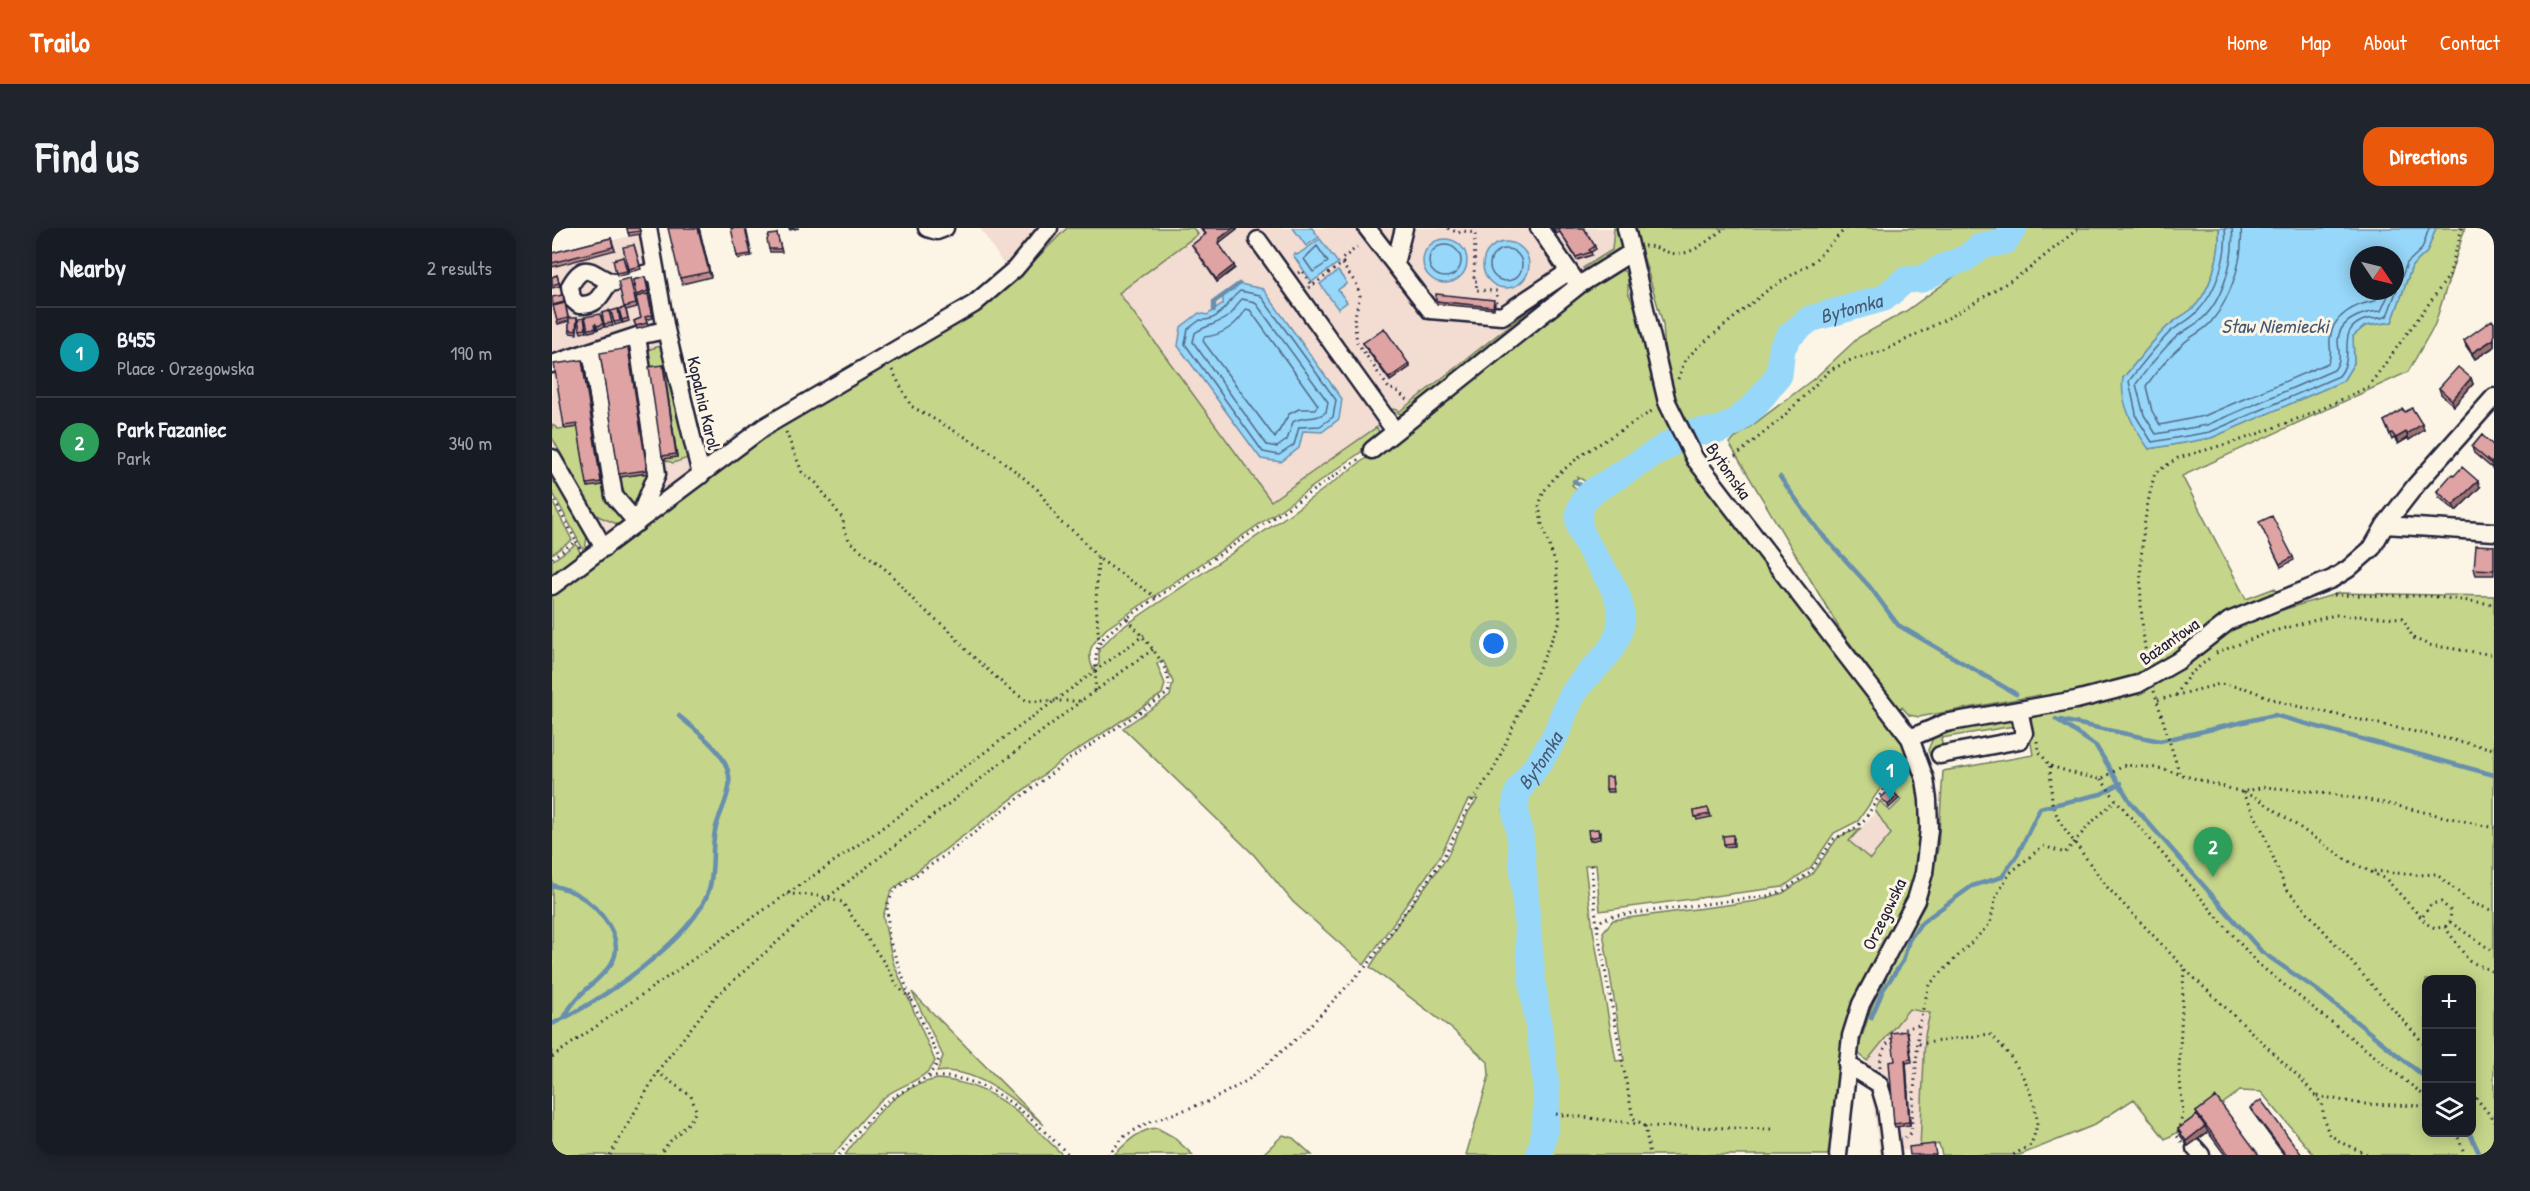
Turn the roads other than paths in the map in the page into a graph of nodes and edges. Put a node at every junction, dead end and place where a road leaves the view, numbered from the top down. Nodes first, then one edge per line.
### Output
1 (648, 228) edge
2 (927, 228) edge
3 (945, 228) edge
4 (1048, 228) edge
5 (1367, 228) edge
6 (1404, 228) edge
7 (1539, 228) edge
8 (1626, 228) edge
9 (1258, 240) dead end
10 (1632, 252) junction
11 (1395, 264) junction
12 (655, 271) junction
13 (1568, 272) junction
14 (612, 282) dead end
15 (1579, 285) junction
16 (666, 330) junction
17 (637, 336) junction
18 (591, 351) junction
19 (552, 364) edge
20 (2494, 397) edge
21 (1395, 431) junction
22 (1372, 450) road end
23 (552, 458) edge
24 (701, 475) junction
25 (637, 524) junction
26 (2385, 525) junction
27 (2494, 532) edge
28 (604, 548) junction
29 (552, 586) edge
30 (1880, 696) joint
31 (2019, 710) junction
32 (1910, 738) junction
33 (1940, 754) dead end
34 (1847, 1064) junction
35 (1891, 1150) edge
36 (1838, 1155) edge

1 - 12 street, Kopalnia Karol
2 - 3 street
4 - 24 street
5 - 11 street
6 - 11 street
7 - 13 street
8 - 10 street, Bytomska
9 - 21 street
10 - 15 street
10 - 30 street, Bytomska
11 - 13 street
12 - 14 street
12 - 16 street, Kopalnia Karol
13 - 15 street
15 - 21 street
16 - 17 street
16 - 24 street, Kopalnia Karol
17 - 18 street
17 - 25 street
18 - 19 street
18 - 25 street
20 - 26 street, Bażantowa
21 - 22 street
23 - 28 street
24 - 25 street, Kopalnia Karol
25 - 28 street, Kopalnia Karol
26 - 27 street
26 - 31 street, Bażantowa
28 - 29 street, Kopalnia Karol
30 - 32 street, Orzegowska
31 - 32 street, Bażantowa
31 - 33 street
32 - 34 street, Orzegowska
34 - 35 street
34 - 36 street, Orzegowska

